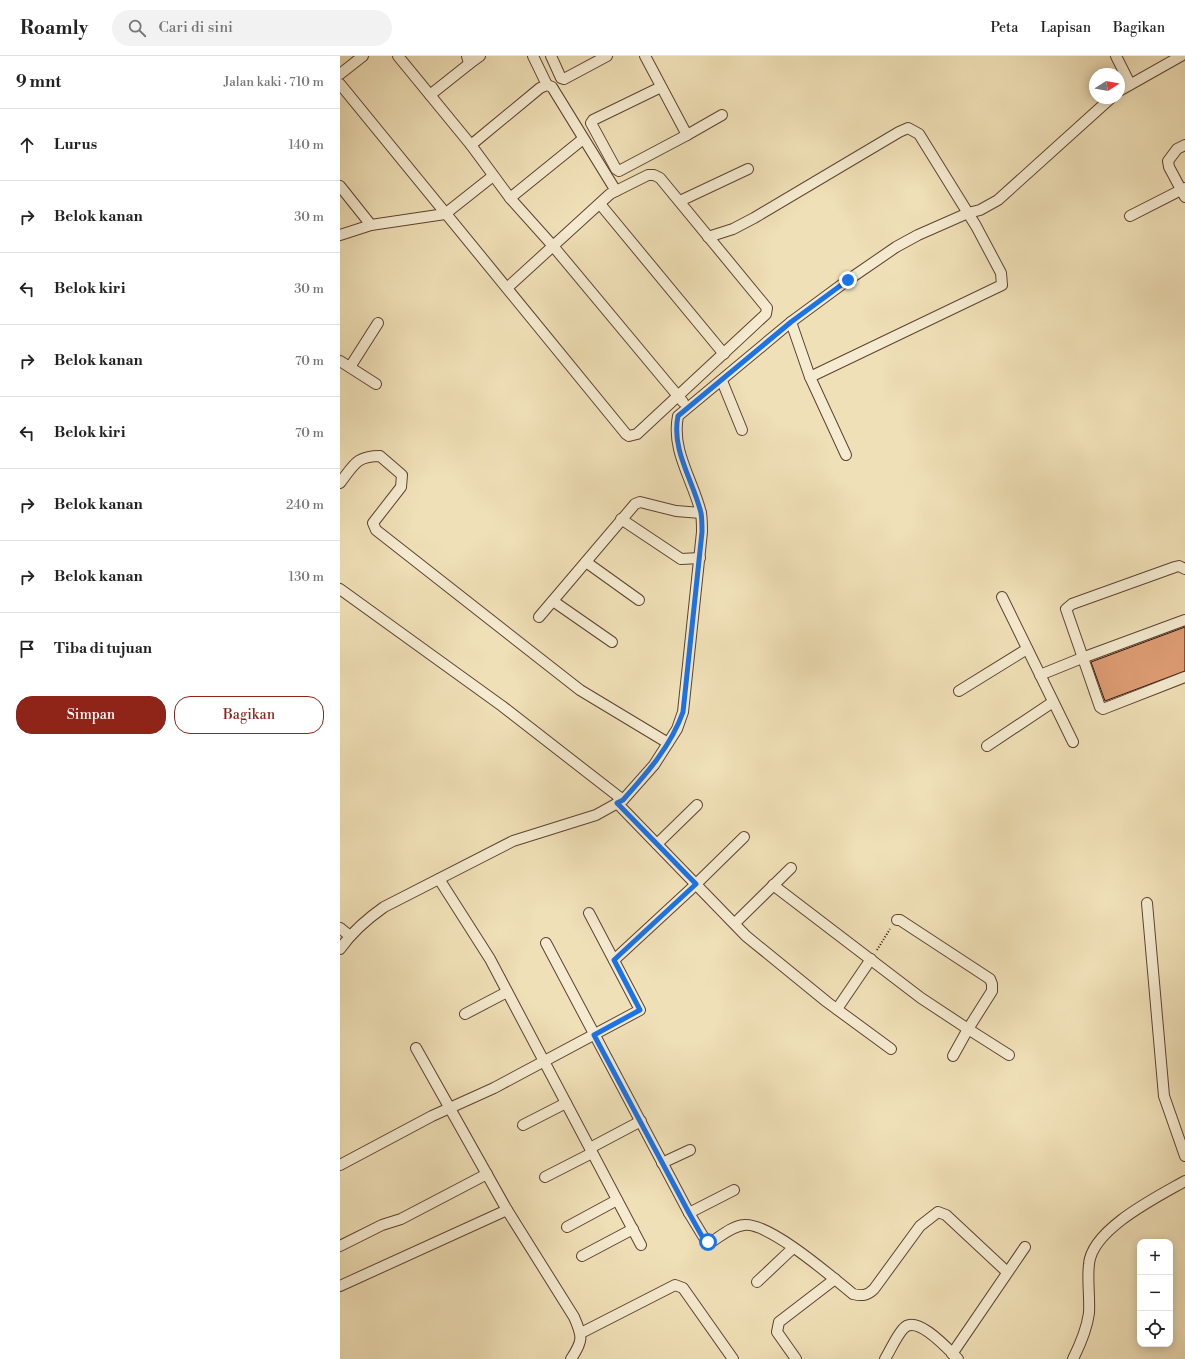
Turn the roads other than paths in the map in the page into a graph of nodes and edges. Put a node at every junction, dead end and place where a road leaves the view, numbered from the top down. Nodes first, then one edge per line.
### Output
1 (363, 56) edge
2 (398, 56) edge
3 (480, 56) edge
4 (533, 56) edge
5 (551, 56) edge
6 (607, 56) edge
7 (645, 56) edge
8 (1116, 56) edge
9 (1181, 56) edge
10 (468, 60) edge
11 (340, 74) edge
12 (340, 84) edge
13 (1130, 84) junction
14 (547, 86) junction
15 (661, 87) junction
16 (1125, 88) edge
17 (430, 95) junction
18 (1104, 104) edge
19 (722, 115) dead end
20 (687, 135) junction
21 (583, 139) junction
22 (470, 145) junction
23 (1185, 145) edge
24 (748, 169) dead end
25 (493, 176) junction
26 (340, 186) edge
27 (616, 191) junction
28 (1184, 192) edge
29 (510, 198) junction
30 (680, 201) junction
31 (600, 204) junction
32 (968, 213) junction
33 (445, 214) junction
34 (1130, 216) dead end
35 (371, 225) junction
36 (340, 235) edge
37 (708, 237) junction
38 (553, 246) junction
39 (506, 288) junction
40 (791, 322) junction
41 (378, 323) dead end
42 (724, 354) junction
43 (340, 361) edge
44 (350, 367) junction
45 (810, 377) junction
46 (722, 381) junction
47 (376, 384) dead end
48 (679, 396) junction
49 (687, 407) junction
50 (742, 430) dead end
51 (846, 454) dead end
52 (340, 483) edge
53 (701, 513) junction
54 (621, 519) junction
55 (700, 558) junction
56 (586, 562) junction
57 (1185, 569) edge
58 (340, 589) edge
59 (1002, 597) dead end
60 (639, 600) dead end
61 (553, 601) junction
62 (540, 617) dead end
63 (1185, 620) edge
64 (612, 642) dead end
65 (1027, 649) junction
66 (1082, 658) junction
67 (1040, 675) junction
68 (1185, 677) edge
69 (959, 691) dead end
70 (1053, 702) junction
71 (1073, 742) dead end
72 (668, 743) junction
73 (987, 746) dead end
74 (620, 801) junction
75 (697, 805) dead end
76 (744, 837) dead end
77 (657, 844) junction
78 (791, 868) dead end
79 (439, 879) junction
80 (696, 884) junction
81 (773, 885) junction
82 (1148, 903) dead end
83 (589, 913) dead end
84 (897, 920) road end
85 (735, 923) junction
86 (340, 928) edge
87 (350, 936) junction
88 (546, 943) dead end
89 (340, 949) edge
90 (871, 959) junction
91 (614, 960) junction
92 (507, 992) junction
93 (837, 1009) junction
94 (465, 1014) dead end
95 (968, 1029) junction
96 (594, 1035) junction
97 (416, 1048) dead end
98 (890, 1049) dead end
99 (1009, 1055) dead end
100 (953, 1056) dead end
101 (544, 1062) junction
102 (566, 1103) junction
103 (450, 1108) junction
104 (641, 1121) junction
105 (523, 1125) dead end
106 (591, 1150) junction
107 (690, 1150) dead end
108 (1185, 1156) edge
109 (662, 1163) junction
110 (340, 1165) edge
111 (487, 1174) junction
112 (546, 1177) dead end
113 (1185, 1181) edge
114 (734, 1190) dead end
115 (617, 1200) junction
116 (507, 1210) junction
117 (689, 1213) junction
118 (567, 1227) dead end
119 (633, 1229) junction
120 (641, 1245) dead end
121 (340, 1246) edge
122 (1025, 1247) dead end
123 (793, 1248) junction
124 (582, 1256) dead end
125 (1007, 1272) junction
126 (835, 1279) junction
127 (757, 1282) dead end
128 (340, 1286) edge
129 (582, 1333) junction
130 (955, 1356) edge
131 (571, 1359) edge
132 (733, 1359) edge
133 (796, 1359) edge
134 (885, 1359) edge
135 (1073, 1359) edge

1 - 11 street
2 - 17 street
3 - 10 street
4 - 14 street
5 - 6 street
7 - 15 street
8 - 13 street
9 - 13 street
10 - 17 street
12 - 33 street
13 - 16 street
14 - 21 street
14 - 22 street
15 - 20 street
15 - 20 street
17 - 22 street
18 - 32 street
19 - 20 street
21 - 27 street
21 - 29 street
22 - 25 street
23 - 28 street
24 - 30 street
25 - 29 street
25 - 33 street
26 - 35 street
27 - 30 street
27 - 31 street
28 - 34 street
29 - 38 street
30 - 37 street
31 - 38 street
31 - 42 street
32 - 37 street
32 - 40 street
32 - 45 street
33 - 35 street
33 - 39 street
35 - 36 street
37 - 42 street
38 - 39 street
38 - 48 street
39 - 48 street
40 - 45 street
40 - 46 street
41 - 44 street
42 - 48 street
43 - 44 street
44 - 47 street
45 - 51 street
46 - 49 street
46 - 50 street
48 - 49 street
49 - 53 street
52 - 72 street
53 - 54 street
53 - 55 street
54 - 55 street
54 - 56 street
55 - 72 street
56 - 60 street
56 - 61 street
57 - 66 street
58 - 74 street
59 - 65 street
61 - 62 street
61 - 64 street
63 - 66 street
65 - 67 street
65 - 69 street
66 - 67 street
66 - 68 street
67 - 70 street
70 - 71 street
70 - 73 street
72 - 74 street
74 - 77 street
74 - 79 street
75 - 77 street
76 - 80 street
77 - 80 street
78 - 81 street
79 - 87 street
79 - 92 street
80 - 85 street
80 - 91 street
81 - 85 street
81 - 90 street
82 - 108 street
83 - 91 street
84 - 95 street
85 - 93 street
86 - 87 street
87 - 89 street
88 - 96 street
90 - 93 street
90 - 95 street
91 - 96 street
92 - 94 street
92 - 101 street
93 - 98 street
95 - 99 street
95 - 100 street
96 - 101 street
96 - 104 street
97 - 103 street
101 - 102 street
101 - 103 street
102 - 105 street
102 - 106 street
103 - 110 street
103 - 111 street
104 - 106 street
104 - 109 street
106 - 112 street
106 - 115 street
107 - 109 street
109 - 117 street
111 - 116 street
111 - 121 street
113 - 135 street
114 - 117 street
115 - 118 street
115 - 119 street
116 - 128 street
116 - 129 street
117 - 123 street
119 - 120 street
119 - 124 street
122 - 125 street
123 - 126 street
123 - 127 street
125 - 126 street
125 - 130 street
126 - 133 street
129 - 131 street
129 - 132 street
130 - 134 street

